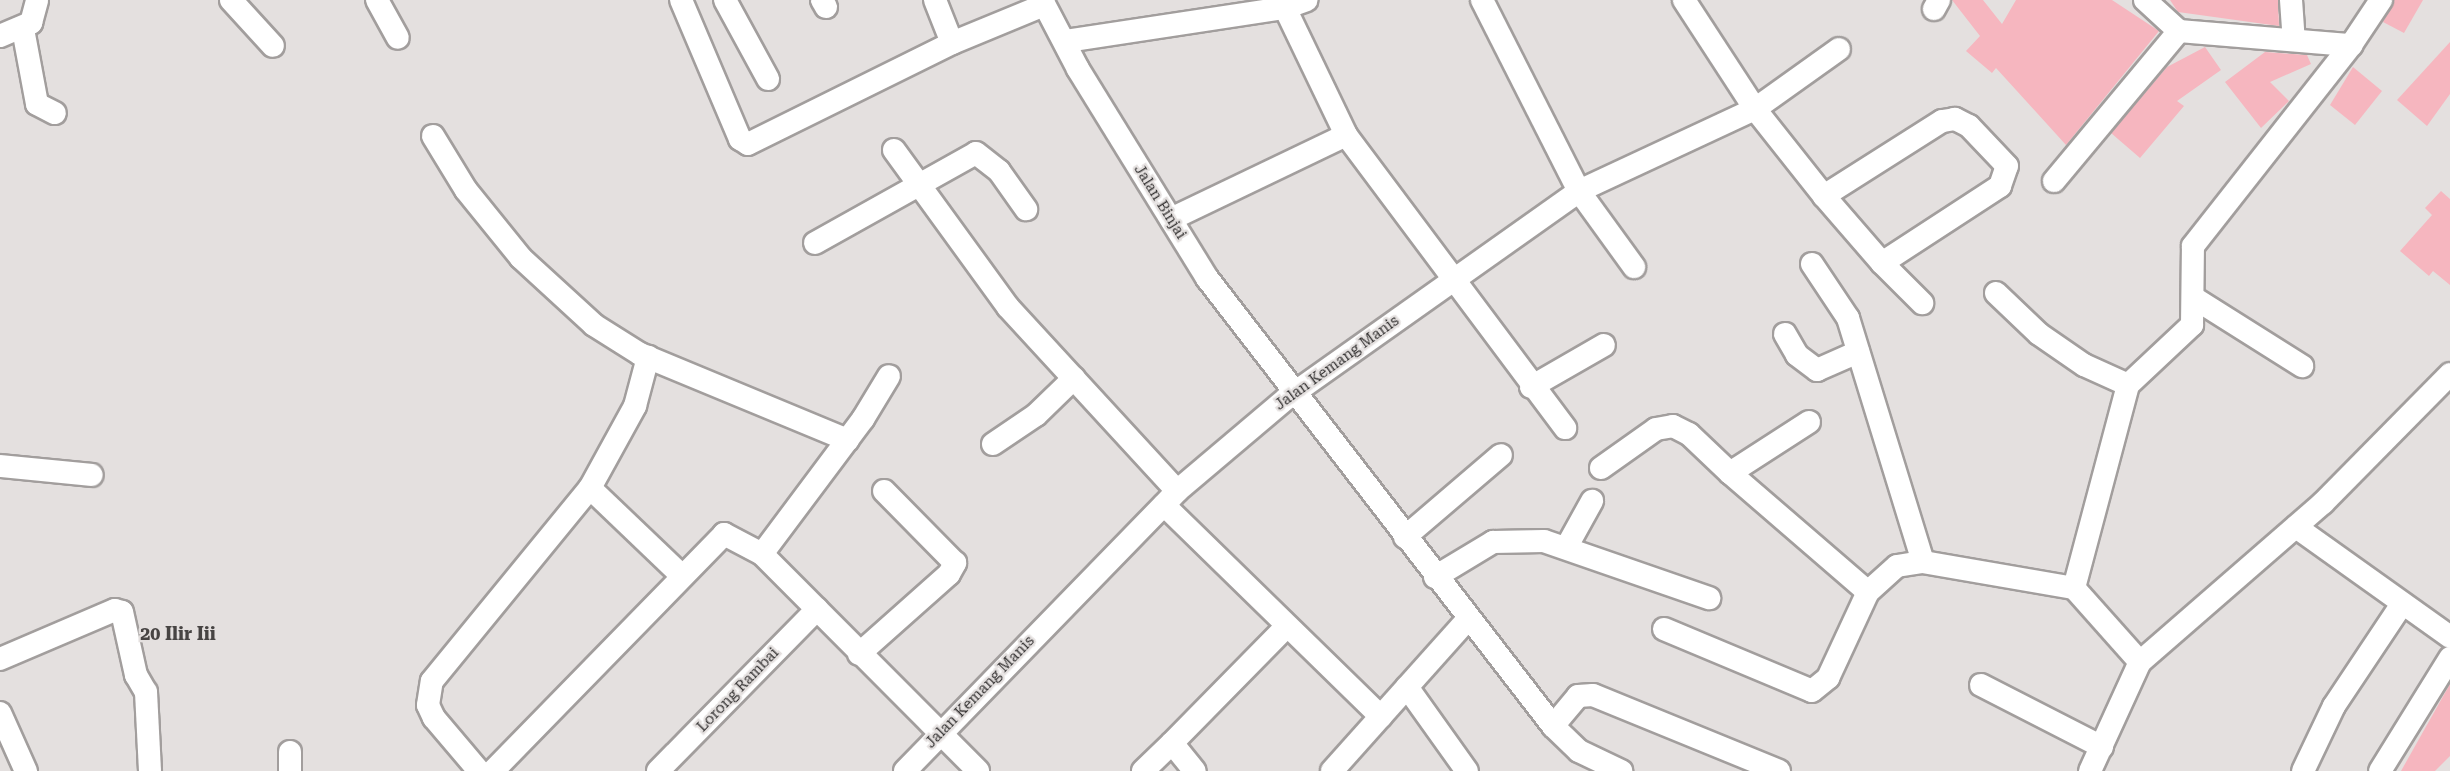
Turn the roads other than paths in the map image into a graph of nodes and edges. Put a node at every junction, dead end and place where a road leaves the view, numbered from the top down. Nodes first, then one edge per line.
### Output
1 (37, 0) edge
2 (231, 0) edge
3 (376, 0) edge
4 (681, 0) edge
5 (725, 0) edge
6 (935, 0) edge
7 (1307, 0) edge
8 (1482, 0) edge
9 (1684, 0) edge
10 (2145, 0) edge
11 (2291, 0) edge
12 (2381, 0) edge
13 (1043, 3) edge
14 (1285, 8) junction
15 (23, 29) junction
16 (2179, 31) junction
17 (0, 36) edge
18 (398, 38) dead end
19 (2294, 39) junction
20 (1066, 41) junction
21 (952, 43) junction
22 (2351, 45) junction
23 (273, 46) dead end
24 (1839, 49) dead end
25 (768, 79) dead end
26 (1755, 109) junction
27 (56, 113) dead end
28 (1346, 135) junction
29 (433, 136) dead end
30 (894, 150) dead end
31 (2054, 181) dead end
32 (917, 182) junction
33 (1579, 191) junction
34 (1824, 196) junction
35 (1026, 208) dead end
36 (1171, 219) junction
37 (815, 243) dead end
38 (1882, 263) junction
39 (1812, 264) dead end
40 (1634, 267) dead end
41 (1455, 278) junction
42 (1996, 293) dead end
43 (2194, 298) junction
44 (1922, 303) dead end
45 (1785, 334) dead end
46 (1604, 345) dead end
47 (1858, 352) junction
48 (648, 357) junction
49 (2302, 366) dead end
50 (2450, 374) edge
51 (889, 376) dead end
52 (1074, 378) junction
53 (2128, 385) junction
54 (1531, 387) junction
55 (1295, 392) junction
56 (1809, 422) dead end
57 (1565, 428) dead end
58 (848, 440) junction
59 (993, 444) dead end
60 (1502, 455) dead end
61 (0, 466) edge
62 (1601, 468) dead end
63 (1730, 473) junction
64 (92, 475) dead end
65 (590, 488) junction
66 (884, 491) dead end
67 (1171, 498) junction
68 (1592, 501) dead end
69 (2296, 527) junction
70 (1405, 537) junction
71 (1566, 548) junction
72 (762, 554) junction
73 (1923, 562) junction
74 (680, 574) junction
75 (1435, 577) junction
76 (2074, 588) junction
77 (1868, 592) junction
78 (1710, 598) dead end
79 (2402, 604) junction
80 (818, 609) junction
81 (1469, 618) junction
82 (1287, 626) junction
83 (1664, 629) dead end
84 (2450, 637) edge
85 (859, 654) junction
86 (2450, 658) edge
87 (0, 659) edge
88 (2140, 662) junction
89 (1981, 685) dead end
90 (1407, 687) junction
91 (0, 713) edge
92 (1381, 717) junction
93 (1553, 726) junction
94 (938, 733) junction
95 (1172, 743) junction
96 (2102, 747) junction
97 (26, 771) edge
98 (150, 771) edge
99 (478, 771) edge
100 (493, 771) edge
101 (658, 771) edge
102 (905, 771) edge
103 (978, 771) edge
104 (1143, 771) edge
105 (1195, 771) edge
106 (1332, 771) edge
107 (1467, 771) edge
108 (1621, 771) edge
109 (1779, 771) edge
110 (2090, 771) edge
111 (2303, 771) edge
112 (2380, 771) edge

1 - 15 street
2 - 23 street
3 - 18 street
4 - 21 street
5 - 25 street
6 - 21 street
7 - 14 street
8 - 33 street
9 - 26 street
10 - 16 street
11 - 19 street
12 - 22 street
13 - 20 street, Jalan Binjai
13 - 21 street
14 - 20 street
14 - 28 street
15 - 17 street
15 - 27 street
16 - 19 street
16 - 31 street
19 - 22 street
20 - 36 street, Jalan Binjai
22 - 43 street
24 - 26 street, Jalan Kemang Manis
26 - 33 street, Jalan Kemang Manis
26 - 34 street
28 - 36 street
28 - 41 street
29 - 48 street
30 - 32 street
32 - 35 street
32 - 37 street
32 - 52 street
33 - 40 street
33 - 41 street, Jalan Kemang Manis
34 - 38 street
34 - 38 street
36 - 55 street, Jalan Binjai
38 - 44 street
39 - 47 street
41 - 54 street
41 - 55 street, Jalan Kemang Manis
42 - 53 street
43 - 49 street
43 - 53 street
45 - 47 street
46 - 54 street
47 - 73 street
48 - 58 street
48 - 65 street
50 - 69 street
51 - 58 street
52 - 59 street
52 - 67 street
53 - 76 street
54 - 57 street
55 - 67 street, Jalan Kemang Manis
55 - 70 street, Jalan Binjai
56 - 63 street
58 - 72 street
60 - 70 street
61 - 64 street
62 - 63 street
63 - 77 street
65 - 74 street
65 - 99 street
66 - 85 street
67 - 82 street
67 - 94 street, Jalan Kemang Manis
68 - 71 street
69 - 79 street
69 - 88 street
70 - 75 street, Jalan Binjai
71 - 75 street
71 - 78 street
72 - 74 street
72 - 80 street
73 - 76 street
73 - 77 street
74 - 100 street
75 - 81 street, Jalan Binjai
76 - 88 street
77 - 83 street
79 - 84 street
79 - 111 street
80 - 85 street
80 - 101 street, Lorong Rambai
81 - 90 street
81 - 93 street, Jalan Binjai
82 - 92 street
82 - 95 street
85 - 94 street
86 - 112 street
87 - 98 street
88 - 96 street
89 - 96 street
90 - 92 street
90 - 107 street
91 - 97 street
92 - 106 street
93 - 108 street, Jalan Binjai
93 - 109 street
94 - 102 street, Jalan Kemang Manis
94 - 103 street
95 - 104 street
95 - 105 street
96 - 110 street

